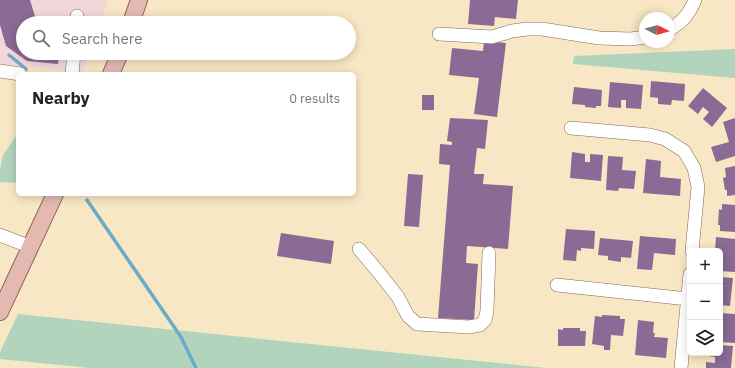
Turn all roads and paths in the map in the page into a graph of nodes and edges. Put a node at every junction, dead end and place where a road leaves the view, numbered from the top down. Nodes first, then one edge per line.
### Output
1 (139, 0) edge
2 (695, 0) edge
3 (134, 16) edge
4 (675, 26) edge
5 (439, 34) dead end
6 (639, 38) edge
7 (73, 60) edge
8 (117, 60) edge
9 (0, 71) edge
10 (72, 72) edge
11 (112, 72) edge
12 (16, 73) edge
13 (571, 128) dead end
14 (54, 196) edge
15 (0, 235) edge
16 (31, 247) junction
17 (692, 248) edge
18 (358, 249) dead end
19 (489, 253) dead end
20 (557, 285) dead end
21 (687, 299) edge
22 (687, 309) edge
23 (0, 312) edge
24 (681, 368) edge

1 - 3 main road
2 - 4 street
5 - 6 street
7 - 10 street
8 - 11 main road
9 - 12 street
13 - 17 street
14 - 16 main road
15 - 16 street
16 - 23 main road
18 - 19 street
20 - 21 street
22 - 24 street

